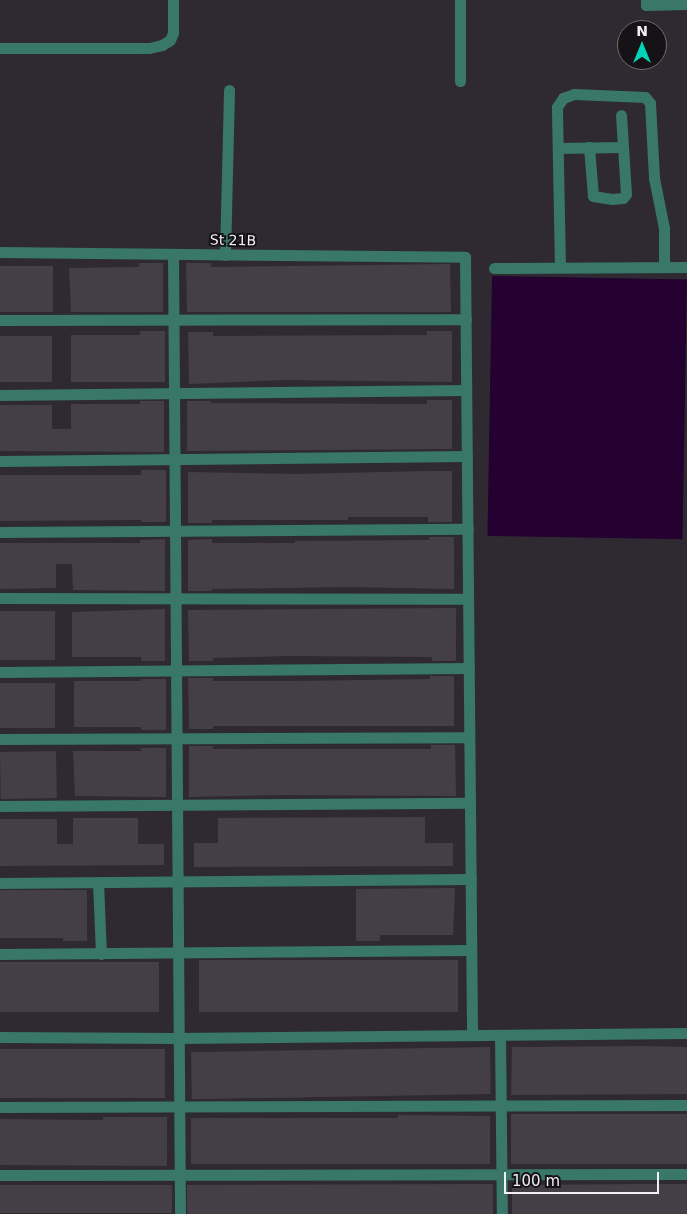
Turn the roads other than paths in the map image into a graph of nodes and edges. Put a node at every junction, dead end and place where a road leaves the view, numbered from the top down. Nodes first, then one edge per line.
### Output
1 (174, 0) edge
2 (460, 0) edge
3 (646, 0) edge
4 (687, 4) edge
5 (0, 48) edge
6 (460, 81) dead end
7 (229, 90) dead end
8 (621, 115) dead end
9 (589, 147) junction
10 (558, 148) junction
11 (622, 148) junction
12 (0, 252) edge
13 (173, 254) junction
14 (225, 255) junction
15 (664, 266) junction
16 (560, 267) junction
17 (687, 267) edge
18 (494, 268) dead end
19 (466, 319) junction
20 (0, 320) edge
21 (173, 320) junction
22 (466, 390) junction
23 (174, 393) junction
24 (0, 395) edge
25 (467, 456) junction
26 (174, 459) junction
27 (0, 461) edge
28 (468, 529) junction
29 (174, 531) junction
30 (0, 532) edge
31 (0, 598) edge
32 (175, 598) junction
33 (468, 599) junction
34 (469, 668) junction
35 (175, 670) junction
36 (0, 672) edge
37 (470, 737) junction
38 (176, 738) junction
39 (0, 739) edge
40 (470, 803) junction
41 (176, 805) junction
42 (0, 806) edge
43 (471, 879) junction
44 (98, 882) junction
45 (176, 882) junction
46 (0, 883) edge
47 (471, 950) junction
48 (177, 953) junction
49 (0, 954) edge
50 (101, 954) junction
51 (687, 1033) edge
52 (472, 1035) junction
53 (500, 1035) junction
54 (0, 1037) edge
55 (177, 1038) junction
56 (502, 1105) junction
57 (687, 1105) edge
58 (178, 1106) junction
59 (0, 1107) edge
60 (502, 1174) junction
61 (687, 1174) edge
62 (0, 1175) edge
63 (179, 1175) junction
64 (180, 1214) edge
65 (502, 1214) edge

1 - 5 street
2 - 6 street
3 - 4 street
7 - 14 street
8 - 11 street
9 - 10 street
9 - 11 street
9 - 11 street
10 - 15 street
10 - 16 street
12 - 13 street, St 21B
13 - 14 street, St 21B
13 - 21 street
14 - 19 street, St 21B
15 - 16 street
15 - 17 street
16 - 18 street
19 - 21 street
19 - 22 street
20 - 21 street
21 - 23 street
22 - 23 street
22 - 25 street
23 - 24 street
23 - 26 street
25 - 26 street
25 - 28 street
26 - 27 street
26 - 29 street
28 - 29 street
28 - 33 street
29 - 30 street
29 - 32 street
31 - 32 street
32 - 33 street
32 - 35 street
33 - 34 street
34 - 35 street
34 - 37 street
35 - 36 street
35 - 38 street
37 - 38 street
37 - 40 street
38 - 39 street
38 - 41 street
40 - 41 street
40 - 43 street
41 - 42 street
41 - 45 street
43 - 45 street
43 - 47 street
44 - 45 street
44 - 46 street
44 - 50 street
45 - 48 street
47 - 48 street
47 - 52 street
48 - 50 street
48 - 55 street
49 - 50 street
51 - 53 street
52 - 53 street
52 - 55 street
53 - 56 street
54 - 55 street
55 - 58 street
56 - 57 street
56 - 58 street
56 - 60 street
58 - 59 street
58 - 63 street
60 - 61 street
60 - 63 street
60 - 65 street
62 - 63 street
63 - 64 street

